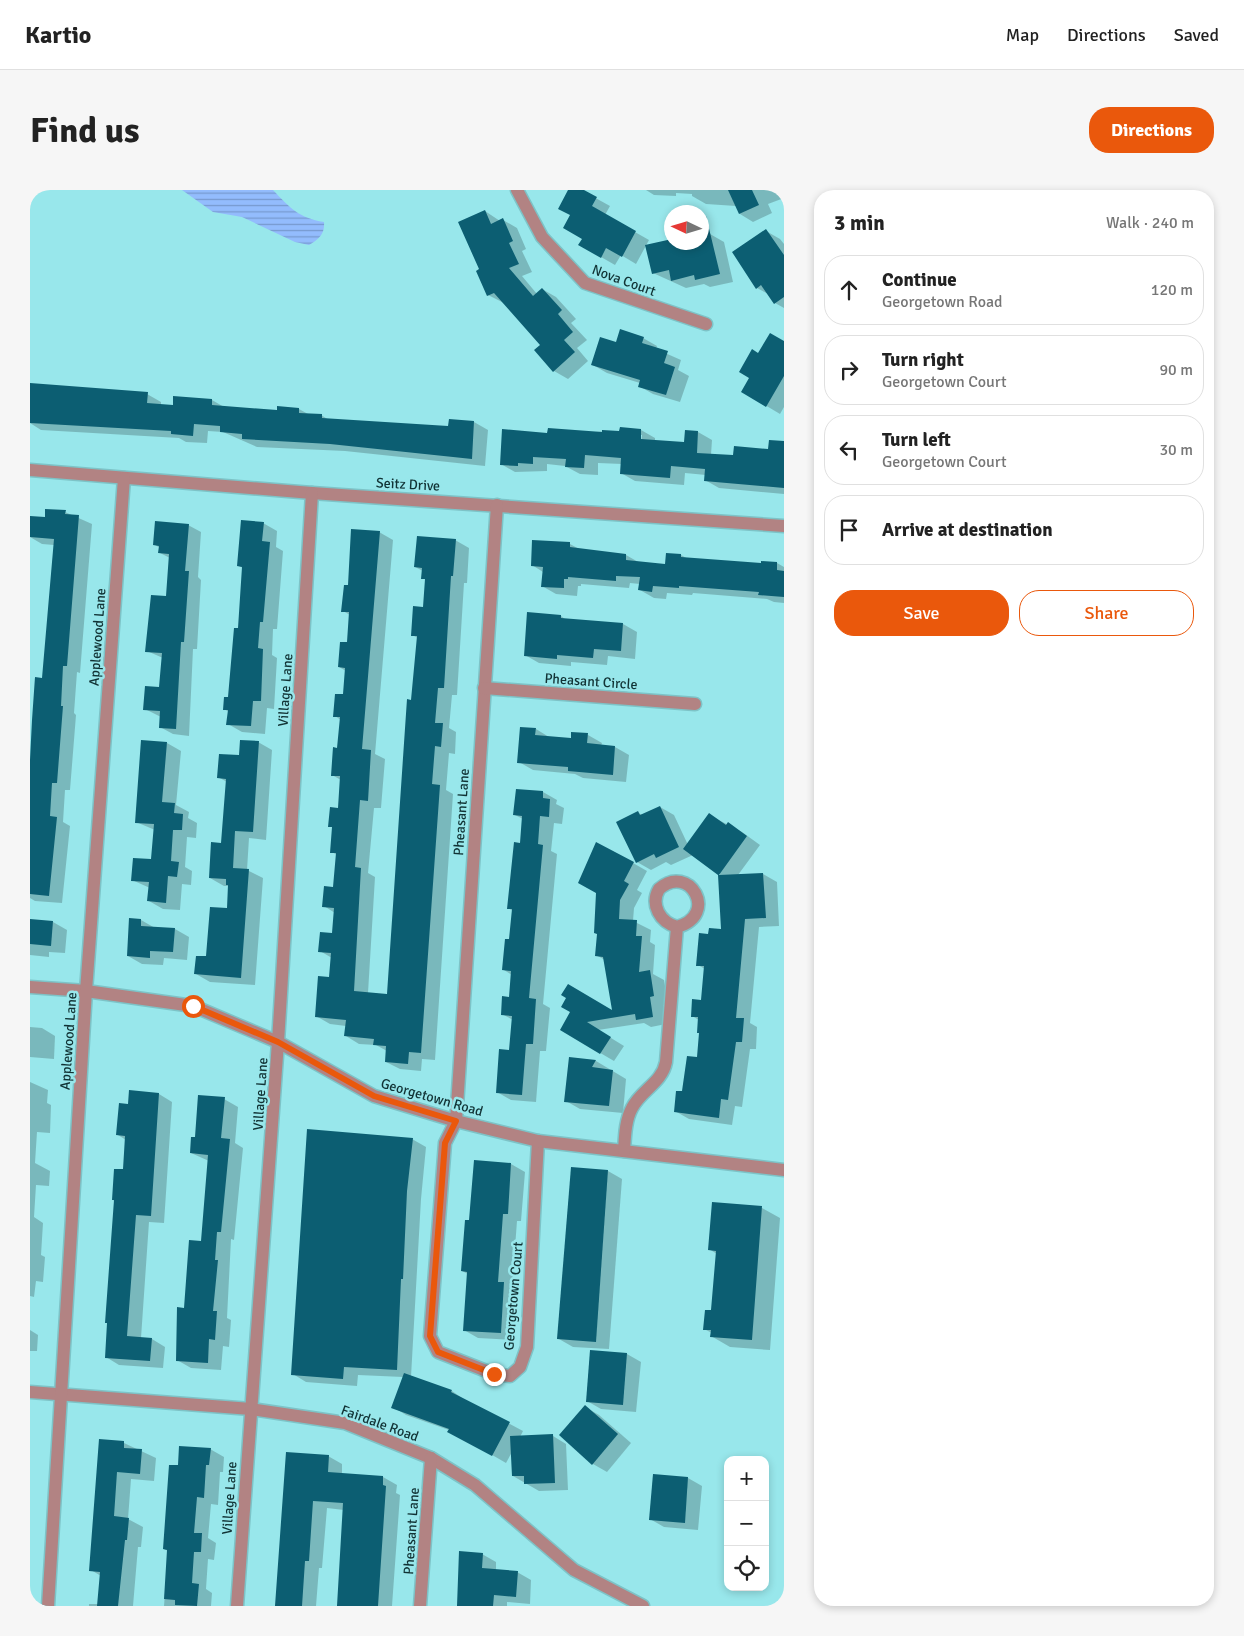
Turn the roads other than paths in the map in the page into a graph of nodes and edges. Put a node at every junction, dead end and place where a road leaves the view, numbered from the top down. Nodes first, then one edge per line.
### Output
1 (517, 190) edge
2 (706, 324) dead end
3 (30, 470) edge
4 (124, 478) junction
5 (312, 493) junction
6 (497, 504) junction
7 (784, 526) edge
8 (484, 688) junction
9 (695, 704) dead end
10 (677, 927) dead end
11 (30, 987) edge
12 (86, 991) junction
13 (278, 1042) junction
14 (456, 1121) junction
15 (538, 1141) junction
16 (624, 1151) junction
17 (784, 1170) edge
18 (30, 1392) edge
19 (61, 1395) junction
20 (251, 1410) junction
21 (431, 1458) junction
22 (48, 1606) edge
23 (237, 1606) edge
24 (420, 1606) edge
25 (643, 1606) edge

1 - 2 street, Nova Court
3 - 4 street, Seitz Drive
4 - 5 street, Seitz Drive
4 - 12 street, Applewood Lane
5 - 6 street, Seitz Drive
5 - 13 street, Village Lane
6 - 7 street, Seitz Drive
6 - 8 street, Pheasant Lane
8 - 9 street, Pheasant Circle
8 - 14 street, Pheasant Lane
10 - 16 street
11 - 12 street, Georgetown Road
12 - 13 street, Georgetown Road
12 - 19 street, Applewood Lane
13 - 14 street, Georgetown Road
13 - 20 street, Village Lane
14 - 15 street, Georgetown Road
14 - 15 street, Georgetown Court
15 - 16 street, Georgetown Road
16 - 17 street, Georgetown Road
18 - 19 street, Fairdale Road
19 - 20 street, Fairdale Road
19 - 22 street, Applewood Lane
20 - 21 street, Fairdale Road
20 - 23 street, Village Lane
21 - 24 street, Pheasant Lane
21 - 25 street, Fairdale Road

